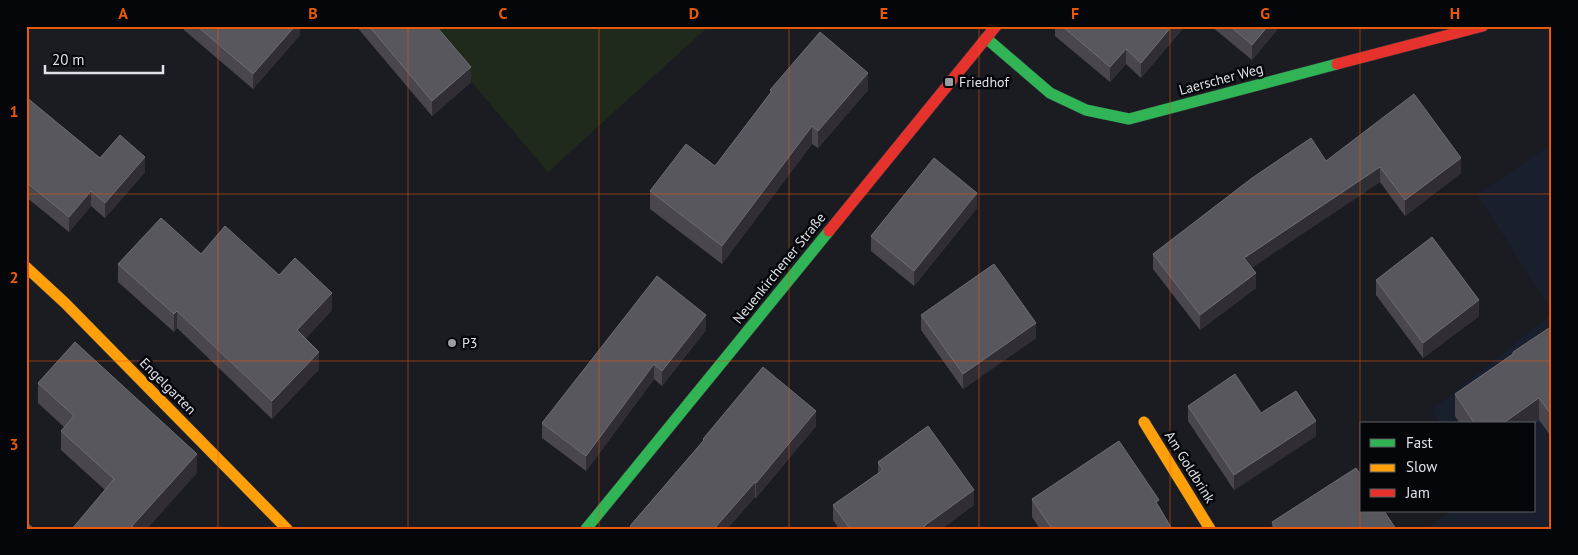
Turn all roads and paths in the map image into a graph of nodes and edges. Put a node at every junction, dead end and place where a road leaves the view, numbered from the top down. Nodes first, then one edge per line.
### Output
1 (996, 26) edge
2 (1483, 26) edge
3 (986, 38) junction
4 (26, 267) edge
5 (1144, 422) dead end
6 (287, 529) edge
7 (586, 529) edge
8 (1210, 529) edge

1 - 3 street, Neuenkirchener Straße
2 - 3 street, Laerscher Weg
3 - 7 street, Neuenkirchener Straße
4 - 6 street, Engelgarten
5 - 8 street, Am Goldbrink

